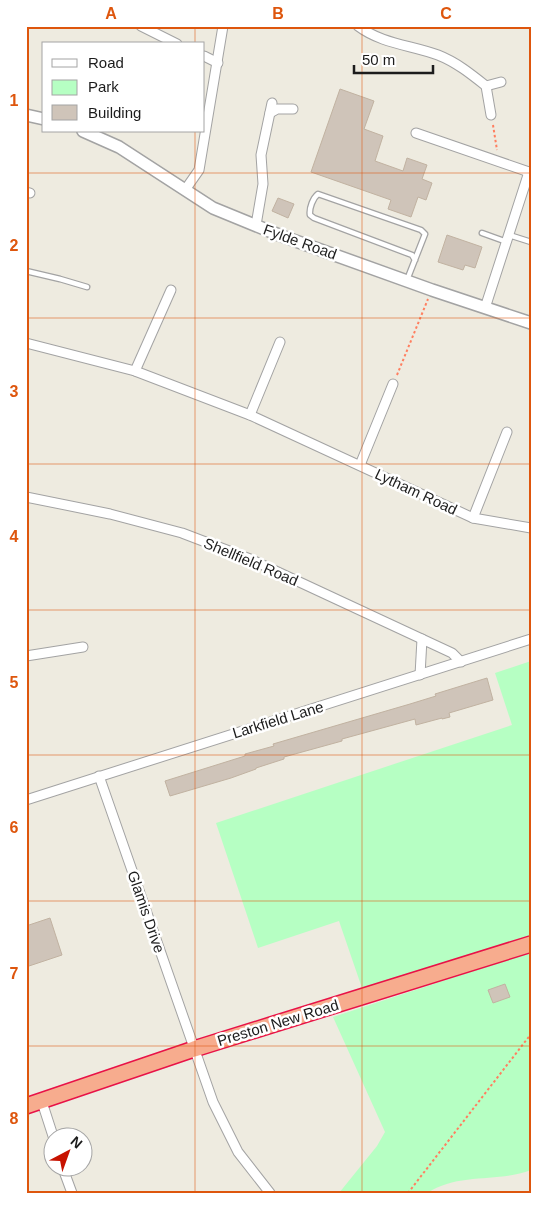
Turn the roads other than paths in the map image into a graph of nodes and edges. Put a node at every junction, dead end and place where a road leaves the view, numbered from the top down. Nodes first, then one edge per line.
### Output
1 (141, 26) edge
2 (223, 26) edge
3 (358, 26) edge
4 (173, 42) edge
5 (205, 56) edge
6 (218, 63) junction
7 (501, 82) dead end
8 (486, 86) junction
9 (272, 103) dead end
10 (293, 109) dead end
11 (270, 113) junction
12 (26, 115) edge
13 (491, 115) road end
14 (42, 119) edge
15 (84, 132) edge
16 (416, 133) dead end
17 (530, 172) edge
18 (186, 190) junction
19 (256, 226) junction
20 (482, 233) dead end
21 (508, 238) junction
22 (531, 242) edge
23 (415, 260) junction
24 (26, 271) edge
25 (407, 281) junction
26 (87, 287) dead end
27 (171, 290) dead end
28 (485, 308) junction
29 (531, 323) edge
30 (280, 342) dead end
31 (26, 343) edge
32 (135, 371) junction
33 (393, 384) road end
34 (250, 415) junction
35 (507, 432) dead end
36 (360, 465) junction
37 (26, 497) edge
38 (473, 518) junction
39 (531, 528) edge
40 (422, 639) junction
41 (531, 639) edge
42 (83, 647) dead end
43 (26, 656) edge
44 (461, 662) junction
45 (420, 675) junction
46 (99, 776) junction
47 (26, 800) edge
48 (531, 944) edge
49 (194, 1049) junction
50 (42, 1102) junction
51 (26, 1106) edge
52 (50, 1126) edge
53 (66, 1176) edge
54 (72, 1193) edge
55 (270, 1193) edge

1 - 4 street
2 - 6 street
3 - 8 street
5 - 6 street
6 - 18 street
7 - 8 street
8 - 13 street
9 - 11 street
10 - 11 street
11 - 19 street
12 - 14 street
15 - 18 street, Fylde Road
16 - 17 street
17 - 21 street
18 - 19 street, Fylde Road
19 - 25 street, Fylde Road
20 - 21 lane
21 - 22 lane
21 - 28 street
23 - 23 lane
23 - 25 lane
24 - 26 lane
25 - 28 street, Fylde Road
27 - 32 street
28 - 29 street, Fylde Road
30 - 34 street
31 - 32 street, Lytham Road
32 - 34 street, Lytham Road
33 - 36 street, Lytham Road
34 - 36 street, Lytham Road
35 - 38 street, Lytham Road
36 - 38 street, Lytham Road
37 - 40 street, Shellfield Road
38 - 39 street, Lytham Road
40 - 44 street, Shellfield Road
40 - 45 street
41 - 44 street, Larkfield Lane
42 - 43 street
44 - 45 street, Larkfield Lane
45 - 46 street, Larkfield Lane
46 - 47 street, Larkfield Lane
46 - 49 street, Glamis Drive
48 - 49 highway, Preston New Road
49 - 50 highway, Preston New Road
49 - 55 street, Glamis Drive
50 - 51 highway, Preston New Road
50 - 52 street
53 - 54 street

